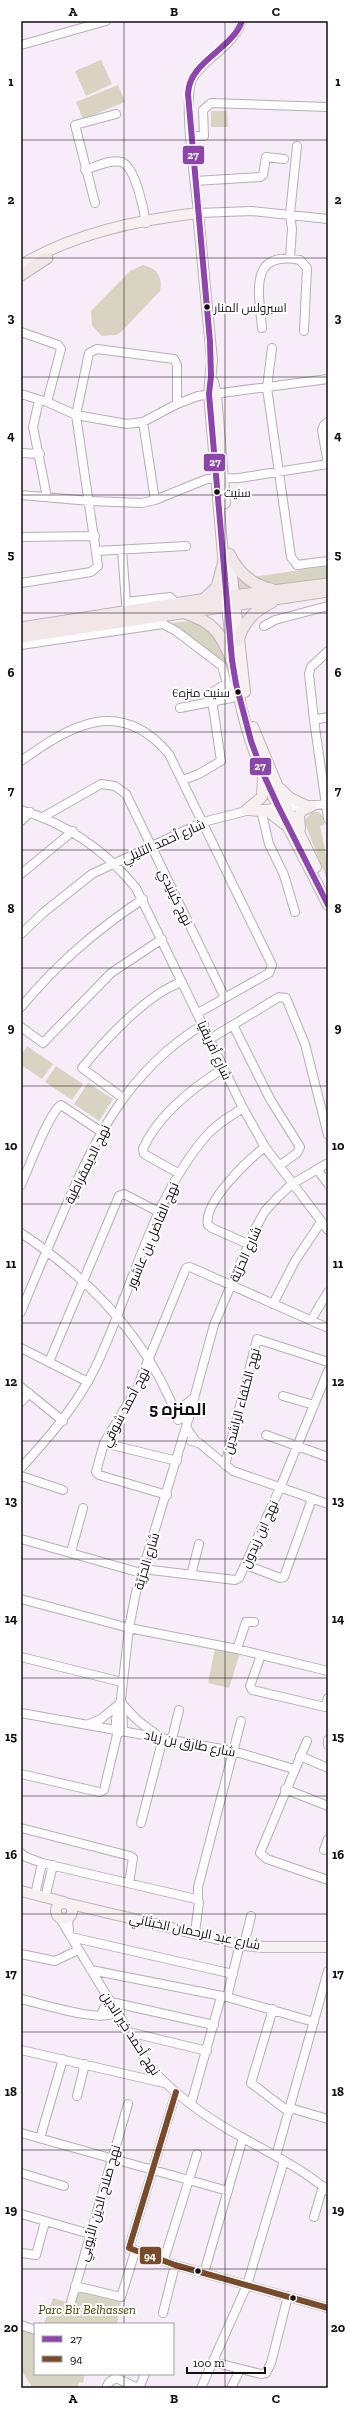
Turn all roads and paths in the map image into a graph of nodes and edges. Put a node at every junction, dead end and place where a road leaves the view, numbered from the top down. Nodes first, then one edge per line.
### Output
1 (106, 21) edge
2 (242, 21) edge
3 (21, 45) edge
4 (328, 107) edge
5 (116, 114) dead end
6 (191, 136) junction
7 (297, 146) dead end
8 (284, 159) dead end
9 (85, 170) junction
10 (195, 181) junction
11 (95, 203) dead end
12 (198, 212) junction
13 (290, 214) junction
14 (328, 219) edge
15 (146, 221) junction
16 (47, 258) junction
17 (290, 258) junction
18 (21, 265) edge
19 (21, 270) edge
20 (21, 275) edge
21 (262, 328) dead end
22 (304, 331) dead end
23 (21, 332) edge
24 (272, 348) dead end
25 (328, 379) edge
26 (267, 388) junction
27 (21, 394) edge
28 (212, 394) junction
29 (43, 401) junction
30 (177, 404) junction
31 (76, 415) junction
32 (143, 422) junction
33 (328, 422) edge
34 (21, 453) edge
35 (40, 454) junction
36 (328, 464) edge
37 (279, 473) junction
38 (219, 479) junction
39 (21, 495) edge
40 (47, 497) junction
41 (155, 500) junction
42 (90, 501) junction
43 (95, 536) junction
44 (21, 537) edge
45 (186, 546) dead end
46 (122, 550) junction
47 (97, 551) junction
48 (226, 558) junction
49 (328, 561) edge
50 (21, 583) edge
51 (328, 584) edge
52 (328, 591) edge
53 (278, 594) junction
54 (200, 600) junction
55 (232, 601) junction
56 (126, 602) junction
57 (328, 606) edge
58 (180, 608) junction
59 (127, 613) junction
60 (264, 626) dead end
61 (21, 628) edge
62 (21, 637) edge
63 (238, 640) junction
64 (21, 645) edge
65 (328, 651) edge
66 (232, 660) junction
67 (226, 684) junction
68 (235, 698) junction
69 (212, 702) junction
70 (180, 708) dead end
71 (328, 716) edge
72 (314, 720) junction
73 (21, 761) edge
74 (262, 771) junction
75 (183, 780) junction
76 (278, 785) junction
77 (327, 804) edge
78 (282, 806) junction
79 (310, 806) junction
80 (21, 810) edge
81 (248, 810) junction
82 (261, 810) junction
83 (30, 812) junction
84 (43, 817) junction
85 (328, 819) edge
86 (21, 821) edge
87 (203, 822) junction
88 (73, 831) junction
89 (292, 835) junction
90 (302, 837) junction
91 (151, 845) junction
92 (114, 863) junction
93 (21, 874) edge
94 (328, 895) edge
95 (143, 899) junction
96 (328, 905) edge
97 (295, 912) dead end
98 (21, 934) edge
99 (162, 939) junction
100 (182, 982) junction
101 (225, 998) junction
102 (21, 1007) edge
103 (198, 1013) junction
104 (204, 1024) junction
105 (233, 1025) junction
106 (21, 1027) edge
107 (210, 1039) junction
108 (224, 1068) junction
109 (123, 1098) junction
110 (243, 1108) junction
111 (100, 1131) junction
112 (328, 1135) edge
113 (265, 1147) junction
114 (328, 1162) edge
115 (279, 1166) junction
116 (317, 1169) junction
117 (178, 1173) junction
118 (292, 1184) junction
119 (328, 1184) edge
120 (21, 1185) edge
121 (159, 1212) junction
122 (321, 1222) junction
123 (328, 1230) edge
124 (21, 1233) edge
125 (248, 1244) junction
126 (47, 1250) junction
127 (85, 1281) junction
128 (230, 1285) junction
129 (328, 1292) edge
130 (273, 1304) junction
131 (21, 1312) edge
132 (118, 1316) junction
133 (311, 1320) junction
134 (328, 1328) edge
135 (21, 1348) edge
136 (149, 1361) junction
137 (49, 1362) junction
138 (328, 1362) edge
139 (328, 1371) edge
140 (88, 1382) junction
141 (21, 1387) edge
142 (29, 1393) junction
143 (196, 1396) junction
144 (283, 1396) dead end
145 (170, 1397) junction
146 (21, 1402) edge
147 (314, 1405) junction
148 (183, 1408) junction
149 (189, 1416) junction
150 (178, 1419) junction
151 (63, 1421) junction
152 (186, 1431) junction
153 (266, 1435) dead end
154 (104, 1443) junction
155 (298, 1446) junction
156 (328, 1457) edge
157 (177, 1461) junction
158 (225, 1465) junction
159 (21, 1468) edge
160 (21, 1476) edge
161 (280, 1488) junction
162 (63, 1490) dead end
163 (167, 1495) junction
164 (312, 1499) junction
165 (328, 1504) edge
166 (83, 1508) dead end
167 (21, 1539) edge
168 (199, 1544) dead end
169 (71, 1552) junction
170 (246, 1565) junction
171 (142, 1571) junction
172 (192, 1575) junction
173 (21, 1598) edge
174 (254, 1622) dead end
175 (129, 1628) junction
176 (238, 1649) junction
177 (261, 1655) junction
178 (21, 1657) edge
179 (328, 1671) edge
180 (122, 1682) junction
181 (328, 1698) edge
182 (121, 1703) junction
183 (179, 1710) dead end
184 (21, 1713) edge
185 (241, 1720) dead end
186 (86, 1725) junction
187 (118, 1731) junction
188 (161, 1738) junction
189 (172, 1739) junction
190 (328, 1740) edge
191 (307, 1741) dead end
192 (328, 1745) edge
193 (233, 1751) junction
194 (300, 1756) junction
195 (328, 1768) edge
196 (294, 1769) junction
197 (21, 1774) edge
198 (285, 1789) junction
199 (328, 1806) edge
200 (141, 1823) dead end
201 (21, 1828) edge
202 (328, 1839) edge
203 (324, 1850) dead end
204 (21, 1853) edge
205 (42, 1863) junction
206 (53, 1866) junction
207 (328, 1880) edge
208 (129, 1883) junction
209 (21, 1891) edge
210 (35, 1894) junction
211 (45, 1898) junction
212 (195, 1899) junction
213 (65, 1911) junction
214 (251, 1916) dead end
215 (195, 1932) junction
216 (70, 1935) junction
217 (242, 1944) junction
218 (328, 1947) edge
219 (78, 1950) junction
220 (21, 1954) edge
221 (92, 1970) junction
222 (328, 1971) edge
223 (233, 1974) junction
224 (325, 1992) edge
225 (224, 1997) junction
226 (21, 1999) edge
227 (112, 2005) junction
228 (272, 2009) junction
229 (100, 2016) junction
230 (314, 2022) junction
231 (214, 2025) junction
232 (127, 2029) junction
233 (21, 2050) edge
234 (207, 2051) junction
235 (63, 2059) junction
236 (85, 2064) junction
237 (164, 2083) junction
238 (176, 2092) junction
239 (78, 2096) dead end
240 (128, 2104) dead end
241 (191, 2104) junction
242 (290, 2110) junction
243 (328, 2119) edge
244 (21, 2133) edge
245 (40, 2138) junction
246 (243, 2138) junction
247 (197, 2154) dead end
248 (276, 2156) junction
249 (112, 2158) junction
250 (284, 2161) junction
251 (151, 2170) junction
252 (21, 2173) edge
253 (189, 2180) junction
254 (64, 2186) dead end
255 (326, 2189) edge
256 (228, 2191) junction
257 (21, 2214) edge
258 (314, 2217) dead end
259 (45, 2222) junction
260 (90, 2234) junction
261 (135, 2252) junction
262 (21, 2253) edge
263 (164, 2260) junction
264 (175, 2265) junction
265 (204, 2273) junction
266 (247, 2285) junction
267 (75, 2286) junction
268 (288, 2296) junction
269 (71, 2302) dead end
270 (328, 2308) edge
271 (163, 2313) dead end
272 (21, 2325) edge
273 (34, 2330) edge
274 (213, 2362) junction
275 (240, 2370) junction
276 (145, 2375) edge
277 (106, 2388) edge
278 (139, 2388) edge
279 (201, 2388) edge
280 (231, 2388) edge

1 - 3 street
2 - 6 street
4 - 6 street
5 - 9 street
6 - 10 street
7 - 13 street
8 - 10 street
9 - 11 street
9 - 15 street
10 - 12 street
12 - 13 street
12 - 15 main road
12 - 28 main road
13 - 14 street
13 - 17 street
15 - 16 main road
15 - 18 main road
16 - 19 main road
16 - 20 highway
17 - 21 street
17 - 22 street
23 - 29 street
24 - 26 street
25 - 26 street
26 - 28 street
26 - 37 street
27 - 29 street
28 - 30 street
28 - 38 main road
29 - 31 street
29 - 35 street
30 - 31 street
30 - 32 street
31 - 32 street
31 - 42 street
32 - 41 street
33 - 36 street
34 - 35 street
35 - 40 street
36 - 37 street
37 - 38 street
37 - 49 street
38 - 41 street
38 - 48 main road
39 - 40 street
40 - 42 street
41 - 42 street
42 - 43 street
43 - 44 street
43 - 47 street
45 - 46 street
46 - 47 street
46 - 56 street
47 - 50 street
48 - 53 highway
48 - 54 highway
48 - 55 main road
51 - 53 highway
52 - 53 highway
53 - 55 highway
53 - 63 highway
54 - 55 highway
54 - 58 highway
55 - 58 highway
55 - 63 main road
55 - 66 main road
56 - 58 street
56 - 59 street
57 - 60 street
58 - 59 highway
58 - 62 highway
58 - 66 highway
59 - 61 highway
63 - 76 main road
64 - 67 street
65 - 72 street
66 - 68 main road
67 - 68 street
67 - 69 street
68 - 69 street
68 - 74 main road
69 - 70 street
69 - 75 street
71 - 72 street
72 - 77 street
73 - 75 street
74 - 78 main road
74 - 81 main road
75 - 87 street
76 - 78 main road
76 - 79 main road
77 - 79 street, شارع أحمد التليلي
77 - 85 street
78 - 79 street, شارع أحمد التليلي
78 - 81 street, شارع أحمد التليلي
78 - 89 main road
78 - 90 main road
79 - 90 main road
80 - 83 street, شارع أفريقيا
81 - 82 main road
81 - 87 street, شارع أحمد التليلي
82 - 89 main road
82 - 97 street
83 - 84 street, شارع أفريقيا
83 - 86 street
84 - 88 street, شارع أفريقيا
84 - 91 street, نهج كينيدي
87 - 91 street, شارع أحمد التليلي
87 - 101 street
88 - 92 street, شارع أفريقيا
88 - 93 street
89 - 96 main road
90 - 94 main road
91 - 92 street, شارع أحمد التليلي
91 - 101 street, نهج كينيدي
92 - 95 street, شارع أفريقيا
92 - 98 street, شارع أحمد التليلي
95 - 99 street, شارع أفريقيا
95 - 102 street
99 - 100 street, شارع أفريقيا
99 - 106 street
100 - 103 street, شارع أفريقيا
100 - 109 street
101 - 103 street
103 - 104 street, شارع أفريقيا
104 - 107 street, شارع أفريقيا
104 - 109 street, نهج الديمقراطية
105 - 107 street
105 - 112 street
105 - 115 street
107 - 108 street, شارع أفريقيا
108 - 110 street, شارع أفريقيا
108 - 117 street
109 - 111 street, نهج الديمقراطية
110 - 113 street, شارع أفريقيا
110 - 117 street, نهج الفاضل بن عاشور
111 - 120 street
111 - 126 street, نهج الديمقراطية
113 - 115 street, شارع أفريقيا
113 - 125 street
114 - 116 street, شارع الحرّيّة
115 - 118 street, شارع أفريقيا
116 - 118 street, شارع الحرّيّة
116 - 119 street
117 - 121 street, نهج الفاضل بن عاشور
118 - 122 street, شارع أفريقيا
118 - 125 street, شارع الحرّيّة
121 - 127 street
121 - 132 street, نهج الفاضل بن عاشور
122 - 123 street, شارع أفريقيا
122 - 130 street
124 - 126 street
125 - 128 street, شارع الحرّيّة
126 - 127 street
126 - 131 street, نهج الديمقراطية
127 - 132 street
127 - 137 street
128 - 130 street
128 - 136 street, نهج أحمد شوقي
128 - 143 street, شارع الحرّيّة
129 - 133 street
130 - 133 street
132 - 136 street
132 - 140 street, نهج الفاضل بن عاشور
133 - 134 street
135 - 137 street
136 - 145 street
136 - 154 street, نهج أحمد شوقي
137 - 140 street
138 - 158 street, نهج الخلفاء الراشدين
139 - 147 street
140 - 151 street, نهج الفاضل بن عاشور
141 - 142 street
142 - 146 street
142 - 151 street
143 - 148 street
143 - 149 street, شارع الحرّيّة
144 - 147 street
145 - 148 street
145 - 150 street
147 - 155 street
148 - 149 street
148 - 150 street
149 - 150 street
149 - 152 street, شارع الحرّيّة
150 - 152 street
151 - 159 street, نهج الفاضل بن عاشور
152 - 157 street, شارع الحرّيّة
152 - 158 street
153 - 155 street
154 - 157 street
154 - 163 street, نهج أحمد شوقي
155 - 156 street
155 - 161 street
157 - 163 street, شارع الحرّيّة
158 - 161 street
160 - 162 street
161 - 164 street
161 - 170 street, نهج ابن زيدون
163 - 171 street, شارع الحرّيّة
164 - 165 street
164 - 170 street
166 - 169 street
167 - 169 street, نهج ابن زيدون
168 - 172 street
169 - 171 street, نهج ابن زيدون
170 - 172 street, نهج ابن زيدون
171 - 172 street, نهج ابن زيدون
171 - 175 street, شارع الحرّيّة
173 - 175 street
174 - 176 street
175 - 176 street
175 - 180 street, شارع الحرّيّة
176 - 177 street
177 - 179 street
177 - 181 street
178 - 180 street
180 - 182 street, شارع الحرّيّة
182 - 186 street
182 - 187 street, شارع الحرّيّة
182 - 188 street
183 - 189 street
184 - 186 street
185 - 193 street
186 - 187 street, شارع طارق بن زياد
187 - 188 street, شارع طارق بن زياد
187 - 197 street, شارع الحرّيّة
188 - 189 street, شارع طارق بن زياد
188 - 200 street
189 - 193 street, شارع طارق بن زياد
190 - 192 street
191 - 194 street
193 - 196 street, شارع طارق بن زياد
193 - 212 street
194 - 195 street
194 - 196 street
196 - 198 street
198 - 199 street
198 - 207 street
201 - 208 street
202 - 203 street
204 - 205 street
205 - 206 street
205 - 210 street
206 - 208 street
206 - 211 street
208 - 212 street
209 - 210 main road
210 - 211 main road
211 - 213 main road
212 - 215 street
213 - 215 main road, شارع عبد الرحمان الخبثاني
213 - 216 street, نهج أحمد خير الدين
214 - 217 street
215 - 217 main road, شارع عبد الرحمان الخبثاني
216 - 219 street, نهج أحمد خير الدين
216 - 223 street
217 - 218 main road, شارع عبد الرحمان الخبثاني
217 - 223 street
219 - 220 street
219 - 221 street, نهج أحمد خير الدين
221 - 225 street
221 - 227 street, نهج أحمد خير الدين
222 - 224 street
223 - 225 street
224 - 230 street
225 - 228 street
225 - 231 street
226 - 229 street
227 - 229 street
227 - 229 street
227 - 231 street
227 - 232 street, نهج أحمد خير الدين
228 - 230 street
228 - 242 street
229 - 232 street
230 - 242 street
231 - 234 street
232 - 234 street
232 - 237 street, نهج أحمد خير الدين
233 - 235 street
234 - 241 street
235 - 236 street
235 - 245 street
236 - 237 street
236 - 239 street
237 - 238 street, نهج أحمد خير الدين
238 - 241 street, نهج أحمد خير الدين
238 - 251 street
240 - 249 street, نهج صلاح الدين الأيوبي
241 - 246 street, نهج أحمد خير الدين
242 - 243 street
242 - 248 street
244 - 245 street
245 - 249 street
246 - 248 street, نهج أحمد خير الدين
246 - 256 street
247 - 253 street
248 - 250 street, نهج أحمد خير الدين
249 - 251 street
249 - 260 street, نهج صلاح الدين الأيوبي
250 - 255 street, نهج أحمد خير الدين
250 - 266 street
251 - 253 street
251 - 261 street
252 - 254 street
253 - 256 street
253 - 263 street
255 - 258 street
256 - 265 street
257 - 259 street
259 - 260 street
259 - 262 street
260 - 267 street, نهج صلاح الدين الأيوبي
261 - 263 street
261 - 267 street
263 - 264 street
264 - 265 street
264 - 271 street
265 - 266 street
266 - 268 street
266 - 274 street
267 - 269 street, نهج صلاح الدين الأيوبي
268 - 270 street
268 - 275 street
272 - 273 street
274 - 275 street
274 - 279 street
275 - 280 street
276 - 278 street
277 - 278 street

